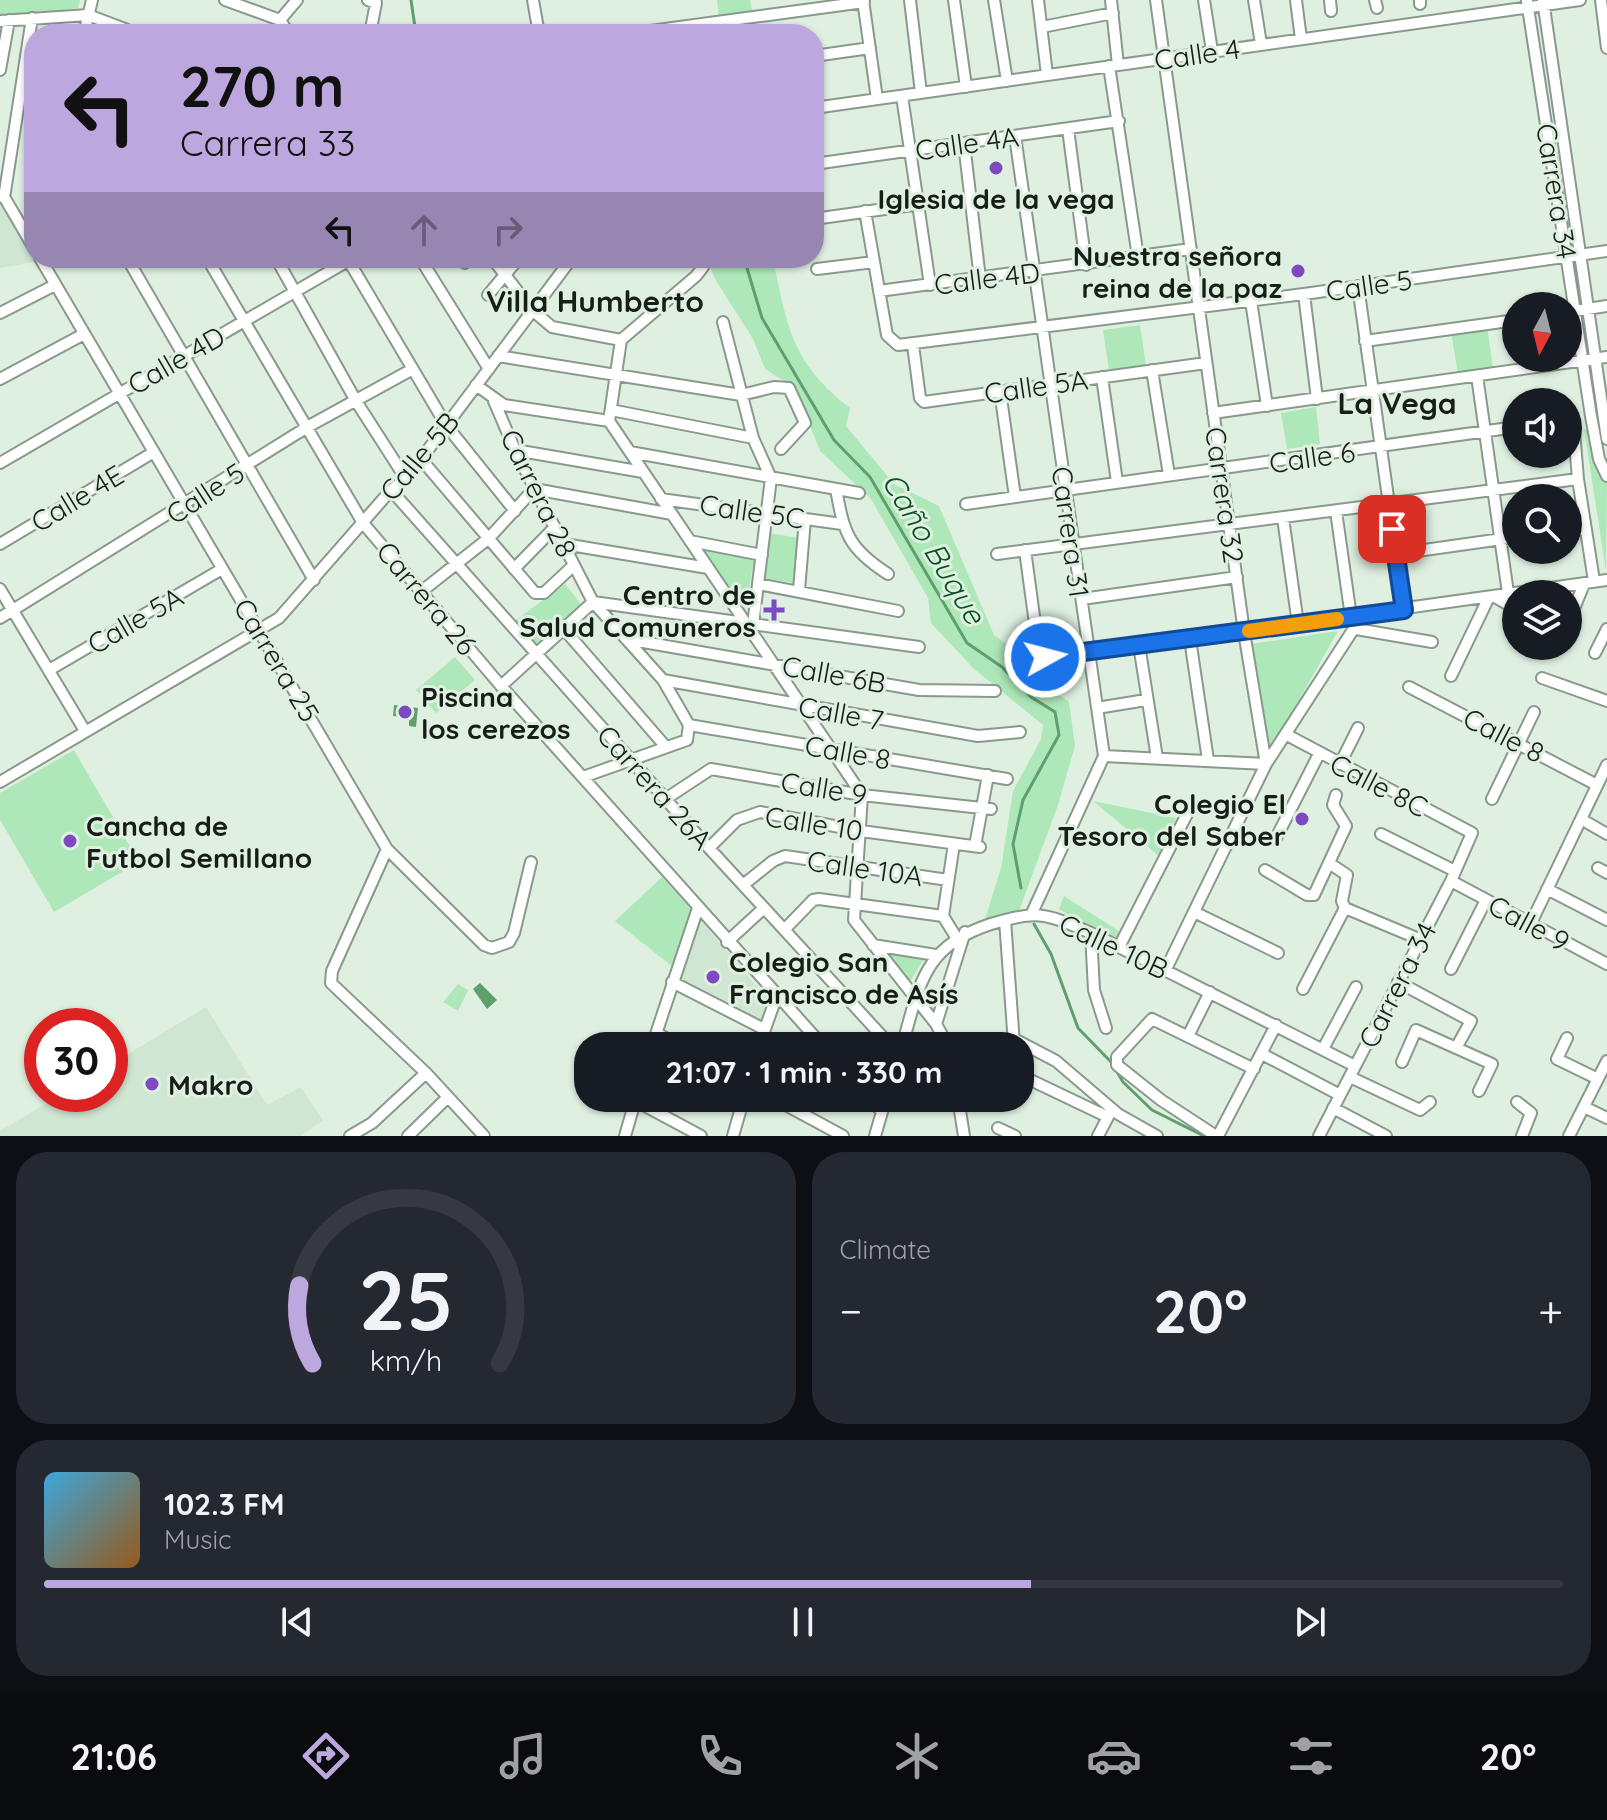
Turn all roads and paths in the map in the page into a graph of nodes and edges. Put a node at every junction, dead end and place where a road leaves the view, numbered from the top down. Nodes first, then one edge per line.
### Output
1 (92, 0) edge
2 (225, 0) edge
3 (297, 0) edge
4 (533, 0) edge
5 (910, 0) edge
6 (954, 0) edge
7 (994, 0) edge
8 (1038, 0) edge
9 (1111, 0) edge
10 (1156, 0) edge
11 (1204, 0) edge
12 (1254, 0) edge
13 (1296, 0) edge
14 (1580, 0) edge
15 (1601, 0) edge
16 (372, 1) edge
17 (864, 1) edge
18 (1543, 2) edge
19 (1528, 3) edge
20 (1113, 13) junction
21 (88, 15) junction
22 (32, 18) junction
23 (280, 20) junction
24 (4, 21) edge
25 (31, 24) edge
26 (86, 24) edge
27 (112, 24) edge
28 (283, 24) edge
29 (371, 24) edge
30 (537, 24) edge
31 (700, 24) edge
32 (1042, 27) junction
33 (1301, 39) junction
34 (1261, 44) junction
35 (870, 48) junction
36 (1607, 48) edge
37 (1212, 51) junction
38 (824, 55) edge
39 (1164, 58) junction
40 (24, 65) edge
41 (1114, 65) junction
42 (0, 70) edge
43 (1047, 75) junction
44 (1007, 81) junction
45 (966, 87) junction
46 (921, 93) junction
47 (902, 96) junction
48 (877, 99) junction
49 (824, 107) edge
50 (1119, 121) junction
51 (1068, 129) junction
52 (1015, 136) junction
53 (964, 143) junction
54 (911, 151) junction
55 (824, 163) edge
56 (2, 194) edge
57 (920, 204) junction
58 (865, 211) junction
59 (824, 217) edge
60 (24, 230) edge
61 (1191, 249) junction
62 (1607, 251) edge
63 (1581, 255) junction
64 (1568, 256) junction
65 (1138, 257) junction
66 (874, 262) junction
67 (1086, 265) junction
68 (46, 268) edge
69 (133, 268) edge
70 (213, 268) edge
71 (282, 268) edge
72 (334, 268) edge
73 (354, 268) edge
74 (426, 268) edge
75 (500, 268) edge
76 (512, 268) edge
77 (564, 268) edge
78 (695, 268) edge
79 (817, 269) dead end
80 (1036, 271) junction
81 (506, 276) junction
82 (980, 279) junction
83 (55, 285) junction
84 (930, 285) junction
85 (1358, 286) junction
86 (879, 291) junction
87 (295, 292) junction
88 (1571, 292) edge
89 (1304, 294) junction
90 (488, 295) dead end
91 (1251, 301) junction
92 (1199, 306) junction
93 (1607, 306) edge
94 (1589, 309) junction
95 (532, 310) junction
96 (1582, 310) edge
97 (0, 313) edge
98 (245, 321) junction
99 (723, 322) dead end
100 (1502, 322) edge
101 (1042, 327) junction
102 (84, 334) junction
103 (621, 340) junction
104 (1365, 341) junction
105 (913, 345) junction
106 (186, 355) junction
107 (498, 356) junction
108 (1607, 357) edge
109 (1594, 359) junction
110 (1582, 361) joint
111 (1206, 363) junction
112 (489, 369) junction
113 (411, 370) junction
114 (1152, 370) junction
115 (1505, 372) edge
116 (1477, 376) junction
117 (616, 377) junction
118 (1102, 377) junction
119 (0, 379) edge
120 (1049, 384) junction
121 (476, 385) junction
122 (1000, 391) junction
123 (1372, 391) junction
124 (119, 393) junction
125 (741, 395) junction
126 (1317, 399) junction
127 (356, 401) junction
128 (494, 401) junction
129 (1267, 406) junction
130 (1213, 413) junction
131 (1600, 414) edge
132 (610, 416) junction
133 (446, 425) junction
134 (309, 426) junction
135 (1502, 429) edge
136 (1485, 432) junction
137 (753, 438) junction
138 (1607, 439) edge
139 (1380, 448) junction
140 (781, 449) dead end
141 (515, 450) junction
142 (154, 452) junction
143 (630, 452) junction
144 (421, 459) junction
145 (0, 463) edge
146 (248, 465) junction
147 (1577, 468) edge
148 (1221, 469) junction
149 (643, 472) junction
150 (1169, 475) junction
151 (1607, 476) edge
152 (771, 478) junction
153 (406, 479) junction
154 (1578, 479) junction
155 (1117, 482) junction
156 (534, 489) junction
157 (836, 489) junction
158 (1066, 489) junction
159 (1493, 489) junction
160 (391, 490) junction
161 (859, 493) dead end
162 (1015, 497) junction
163 (661, 499) junction
164 (966, 504) dead end
165 (1389, 504) junction
166 (185, 506) junction
167 (515, 511) junction
168 (1336, 511) junction
169 (672, 514) junction
170 (768, 514) junction
171 (1283, 518) junction
172 (805, 519) junction
173 (363, 523) junction
174 (842, 524) junction
175 (1230, 525) junction
176 (555, 527) junction
177 (1582, 529) edge
178 (1585, 529) junction
179 (489, 538) junction
180 (1500, 539) junction
181 (690, 541) junction
182 (0, 544) edge
183 (564, 544) junction
184 (1074, 544) junction
185 (1025, 550) junction
186 (997, 554) dead end
187 (1396, 554) junction
188 (762, 555) junction
189 (460, 564) junction
190 (574, 565) junction
191 (708, 568) junction
192 (222, 569) junction
193 (514, 569) junction
194 (888, 574) dead end
195 (1237, 577) junction
196 (314, 580) junction
197 (1506, 580) edge
198 (1607, 580) edge
199 (1589, 582) junction
200 (1582, 583) edge
201 (758, 584) junction
202 (0, 589) edge
203 (799, 590) junction
204 (422, 591) junction
205 (1502, 594) edge
206 (1491, 596) junction
207 (1582, 596) edge
208 (1082, 599) junction
209 (593, 602) junction
210 (1502, 602) edge
211 (1404, 610) junction
212 (13, 611) junction
213 (898, 611) dead end
214 (0, 618) edge
215 (1356, 621) junction
216 (750, 624) junction
217 (1298, 624) junction
218 (563, 628) junction
219 (1607, 629) edge
220 (259, 632) junction
221 (1244, 632) junction
222 (626, 639) junction
223 (1190, 639) junction
224 (1432, 642) dead end
225 (1139, 645) junction
226 (919, 647) dead end
227 (536, 651) junction
228 (1088, 652) junction
229 (1595, 653) dead end
230 (772, 662) junction
231 (49, 670) junction
232 (1451, 676) dead end
233 (1542, 678) dead end
234 (663, 680) junction
235 (501, 686) junction
236 (1409, 687) dead end
237 (995, 691) dead end
238 (1146, 700) junction
239 (1607, 701) edge
240 (802, 706) junction
241 (1097, 708) junction
242 (1534, 712) dead end
243 (689, 725) junction
244 (1358, 728) dead end
245 (85, 731) junction
246 (1020, 732) dead end
247 (1287, 735) junction
248 (1520, 743) junction
249 (666, 747) junction
250 (832, 750) junction
251 (1319, 754) junction
252 (1104, 756) junction
253 (1157, 758) junction
254 (631, 760) junction
255 (1208, 760) junction
256 (1266, 764) junction
257 (1340, 764) junction
258 (1607, 765) edge
259 (988, 775) junction
260 (583, 777) junction
261 (1007, 779) dead end
262 (0, 782) edge
263 (1597, 785) junction
264 (862, 795) junction
265 (1336, 795) dead end
266 (667, 798) junction
267 (1492, 799) dead end
268 (986, 810) junction
269 (1187, 814) dead end
270 (1581, 819) junction
271 (861, 831) junction
272 (1472, 833) joint
273 (1381, 834) dead end
274 (1607, 834) edge
275 (1275, 840) dead end
276 (954, 844) junction
277 (709, 848) junction
278 (387, 849) junction
279 (531, 862) dead end
280 (1329, 863) junction
281 (856, 867) junction
282 (1265, 870) dead end
283 (1453, 876) junction
284 (948, 880) junction
285 (743, 885) junction
286 (1547, 889) junction
287 (1486, 900) junction
288 (852, 903) junction
289 (698, 908) junction
290 (764, 908) junction
291 (1345, 908) junction
292 (1194, 912) junction
293 (1032, 913) junction
294 (943, 916) junction
295 (1005, 920) junction
296 (1607, 920) edge
297 (1531, 923) junction
298 (785, 929) junction
299 (1091, 933) junction
300 (960, 934) junction
301 (1419, 939) junction
302 (727, 942) junction
303 (873, 945) junction
304 (1119, 947) junction
305 (1278, 953) dead end
306 (936, 955) junction
307 (1607, 964) edge
308 (1166, 969) junction
309 (1451, 969) dead end
310 (672, 982) junction
311 (1398, 982) junction
312 (1356, 987) dead end
313 (1303, 989) dead end
314 (1210, 992) junction
315 (777, 995) junction
316 (916, 1000) junction
317 (936, 1024) junction
318 (1276, 1025) junction
319 (1106, 1028) dead end
320 (764, 1029) junction
321 (657, 1032) edge
322 (763, 1032) edge
323 (810, 1032) edge
324 (878, 1032) edge
325 (906, 1032) edge
326 (940, 1032) edge
327 (1013, 1032) edge
328 (1188, 1036) junction
329 (1567, 1038) dead end
330 (1456, 1048) junction
331 (1323, 1049) junction
332 (1034, 1052) edge
333 (1262, 1054) junction
334 (1607, 1061) edge
335 (1402, 1062) dead end
336 (1355, 1066) junction
337 (1254, 1069) junction
338 (426, 1073) junction
339 (1350, 1077) junction
340 (1598, 1079) junction
341 (1034, 1081) edge
342 (1479, 1091) dead end
343 (1340, 1095) junction
344 (448, 1097) junction
345 (1430, 1102) dead end
346 (1517, 1102) dead end
347 (1584, 1107) junction
348 (1333, 1108) junction
349 (632, 1112) edge
350 (659, 1112) edge
351 (740, 1112) edge
352 (799, 1112) edge
353 (882, 1112) edge
354 (960, 1112) edge
355 (1111, 1113) junction
356 (1607, 1118) edge
357 (998, 1128) dead end
358 (350, 1136) edge
359 (408, 1136) edge
360 (484, 1136) edge
361 (625, 1136) edge
362 (701, 1136) edge
363 (733, 1136) edge
364 (843, 1136) edge
365 (875, 1136) edge
366 (964, 1136) edge
367 (1015, 1136) edge
368 (1098, 1136) edge
369 (1157, 1136) edge
370 (1217, 1136) edge
371 (1319, 1136) edge
372 (1386, 1136) edge
373 (1522, 1136) edge
374 (1569, 1136) edge

1 - 21 street
2 - 23 street
3 - 23 street
4 - 30 street
5 - 46 street
6 - 45 street
7 - 44 street
8 - 32 street
9 - 20 street
10 - 39 street, Carrera 32
11 - 37 street
12 - 34 street
13 - 33 street
14 - 18 street, Calle 4
15 - 36 street
16 - 29 street
17 - 31 street
17 - 35 street
18 - 19 street, Calle 4
18 - 63 street, Carrera 34
19 - 33 street, Calle 4
19 - 64 street, Carrera 34
20 - 32 street
20 - 41 street
21 - 22 street
21 - 26 street
21 - 27 street
22 - 24 street
22 - 25 street
23 - 28 street
24 - 42 street
32 - 43 street
33 - 34 street, Calle 4
34 - 37 street, Calle 4
35 - 38 street
35 - 48 street
37 - 39 street, Calle 4
39 - 41 street, Calle 4
39 - 61 street, Carrera 32
40 - 56 street
41 - 43 street, Calle 4
41 - 50 street
43 - 44 street, Calle 4
44 - 45 street, Calle 4
45 - 46 street, Calle 4
46 - 47 street, Calle 4
47 - 48 street, Calle 4
47 - 54 street
48 - 49 street, Calle 4
50 - 51 street, Calle 4A
50 - 65 street
51 - 52 street, Calle 4A
51 - 67 street
52 - 53 street, Calle 4A
52 - 80 street, Carrera 31
53 - 54 street, Calle 4A
53 - 82 street
54 - 55 street, Calle 4A
54 - 57 street
56 - 60 street
57 - 58 street
57 - 84 street
58 - 59 street
58 - 66 street
61 - 65 street, Calle 4D
61 - 92 street, Carrera 32
62 - 63 street, Calle 5
63 - 64 street, Calle 5
63 - 94 street, Carrera 34
64 - 85 street, Calle 5
64 - 88 street, Carrera 34
65 - 67 street, Calle 4D
66 - 79 street
66 - 86 street
67 - 80 street, Calle 4D
68 - 83 street, Carrera 25
69 - 106 street
70 - 98 street, Carrera 26
71 - 87 street
72 - 87 street, Calle 4D
73 - 113 street
74 - 112 street
75 - 81 street
76 - 81 street
77 - 95 street, Calle 5B
78 - 103 street
80 - 82 street, Calle 4D
80 - 101 street, Carrera 31
81 - 90 street
81 - 95 street
82 - 84 street, Calle 4D
83 - 97 street
83 - 102 street, Carrera 25
84 - 86 street, Calle 4D
85 - 89 street, Calle 5
85 - 104 street
86 - 105 street, Calle 5
87 - 98 street, Calle 4D
87 - 127 street
89 - 91 street, Calle 5
89 - 126 street
91 - 92 street, Calle 5
91 - 129 street
92 - 101 street, Calle 5
92 - 111 street, Carrera 32
93 - 94 street
94 - 96 street
94 - 109 street, Carrera 34
95 - 103 street
95 - 107 street, Calle 5B
98 - 106 street, Calle 4D
98 - 134 street, Carrera 26
99 - 125 street
100 - 104 street
101 - 105 street, Calle 5
101 - 120 street, Carrera 31
102 - 119 street
102 - 124 street, Carrera 25
103 - 117 street
104 - 123 street
105 - 122 street, Calle 5A
106 - 124 street, Calle 4D
106 - 146 street
107 - 112 street, Calle 5B
107 - 117 street
108 - 109 street
109 - 110 street
109 - 131 street, Carrera 34
110 - 131 street, Carrera 34
111 - 114 street, Calle 5A
111 - 130 street, Carrera 32
112 - 121 street, Calle 5B
113 - 127 street, Calle 5
113 - 133 street
114 - 118 street, Calle 5A
114 - 150 street
115 - 116 street
116 - 123 street
116 - 136 street
117 - 125 street
117 - 132 street
118 - 120 street, Calle 5A
118 - 155 street
120 - 122 street, Calle 5A
120 - 158 street, Carrera 31
121 - 128 street
121 - 133 street, Calle 5B
122 - 162 street
123 - 126 street
123 - 139 street
124 - 142 street, Carrera 25
124 - 145 street, Calle 4D
125 - 137 street
125 - 140 street
126 - 129 street
127 - 134 street, Calle 5
127 - 153 street
128 - 132 street
128 - 141 street, Carrera 28
129 - 130 street
130 - 148 street, Carrera 32
131 - 138 street, Carrera 34
131 - 151 street, Carrera 34
132 - 137 street
132 - 143 street
133 - 144 street, Calle 5B
133 - 167 street
134 - 146 street, Calle 5
134 - 173 street, Carrera 26
135 - 136 street, Calle 6
136 - 139 street, Calle 6
136 - 159 street
137 - 152 street
139 - 148 street, Calle 6
139 - 165 street
141 - 149 street
141 - 156 street, Carrera 28
142 - 166 street, Carrera 25
142 - 182 street, Calle 4E
143 - 149 street
143 - 152 street
144 - 153 street, Calle 5B
144 - 179 street
146 - 166 street, Calle 5
146 - 196 street
147 - 154 street
148 - 150 street, Calle 6
148 - 175 street, Carrera 32
149 - 163 street
150 - 155 street, Calle 6
152 - 157 street
152 - 170 street
153 - 160 street, Calle 5B
154 - 159 street
154 - 178 street
155 - 158 street, Calle 6
156 - 167 street
156 - 169 street, Calle 5C
156 - 176 street, Carrera 28
157 - 161 street
157 - 174 street
158 - 162 street, Calle 6
158 - 184 street, Carrera 31
159 - 165 street
159 - 180 street
160 - 173 street, Calle 5B
160 - 189 street, Carrera 26A
162 - 164 street, Calle 6
163 - 169 street
163 - 170 street, Calle 5C
165 - 168 street
165 - 187 street
166 - 192 street, Carrera 25
166 - 212 street, Calle 5
167 - 179 street
168 - 171 street
168 - 215 street
169 - 181 street
170 - 172 street, Calle 5C
170 - 188 street
171 - 175 street
171 - 217 street
172 - 174 street, Calle 5C
172 - 203 street
173 - 196 street, Calle 5B
173 - 204 street, Carrera 26
174 - 194 street
175 - 184 street
175 - 195 street, Carrera 32
176 - 183 street, Carrera 28
176 - 193 street
177 - 178 street
178 - 199 street
179 - 189 street
179 - 193 street
180 - 187 street
180 - 197 street
181 - 188 street
181 - 191 street
183 - 190 street, Carrera 28
183 - 191 street
184 - 185 street
184 - 208 street, Carrera 31
185 - 186 street
185 - 228 street
187 - 211 street
188 - 201 street
189 - 204 street
189 - 227 street, Carrera 26A
190 - 193 street
190 - 209 street, Carrera 28
191 - 216 street
192 - 220 street, Carrera 25
192 - 231 street, Calle 5A
195 - 208 street
195 - 221 street, Carrera 32
196 - 220 street, Calle 5B
198 - 199 street
199 - 200 street
199 - 207 street
201 - 203 street
201 - 216 street
202 - 212 street
203 - 213 street
204 - 235 street, Carrera 26
205 - 206 street
206 - 210 street
206 - 211 street
206 - 232 street
208 - 228 street, Carrera 31
209 - 216 street
209 - 218 street
209 - 222 street, Carrera 28
211 - 215 street
212 - 214 street, Calle 5
212 - 231 street
215 - 217 street
215 - 224 street
215 - 247 street
216 - 226 street
216 - 230 street
217 - 221 street
218 - 227 street
218 - 249 street
219 - 229 street
220 - 245 street, Calle 5B
220 - 278 street, Carrera 25
221 - 223 street
221 - 256 street, Carrera 32
222 - 230 street, Calle 6B
222 - 234 street, Carrera 28
223 - 225 street
223 - 255 street
225 - 228 street
225 - 238 street
227 - 235 street
227 - 254 street, Carrera 26A
228 - 241 street, Carrera 31
230 - 237 street, Calle 6B
230 - 240 street
231 - 245 street
233 - 239 street
234 - 240 street, Calle 7
234 - 243 street, Carrera 28
235 - 260 street, Carrera 26
236 - 248 street, Calle 8
238 - 241 street
238 - 253 street
240 - 246 street, Calle 7
240 - 250 street
241 - 252 street, Carrera 31
242 - 248 street
243 - 249 street
243 - 250 street, Calle 8
244 - 257 street
245 - 262 street, Calle 5B
247 - 251 street, Calle 8C
247 - 256 street
248 - 263 street, Calle 8
248 - 267 street
249 - 254 street
250 - 259 street, Calle 8
250 - 264 street
251 - 257 street, Calle 8C
251 - 275 street
252 - 253 street
252 - 293 street
253 - 255 street
254 - 260 street
254 - 266 street, Carrera 26A
255 - 256 street
256 - 292 street
257 - 272 street, Calle 8C
258 - 263 street
259 - 261 street, Calle 8
259 - 268 street
260 - 289 street, Carrera 26
263 - 270 street
264 - 266 street, Calle 9
264 - 268 street, Calle 9
264 - 271 street
265 - 280 street
266 - 277 street, Carrera 26A
268 - 276 street, Calle 10
269 - 304 street
270 - 274 street
270 - 286 street
271 - 276 street, Calle 10
271 - 277 street, Calle 10
271 - 281 street
272 - 283 street, Carrera 34
273 - 283 street, Calle 9
276 - 284 street
277 - 285 street, Carrera 26A
278 - 279 street, Carrera 25
278 - 338 street
280 - 282 street
280 - 291 street
281 - 284 street, Calle 10A
281 - 285 street, Calle 10A
281 - 288 street
283 - 287 street, Calle 9
283 - 301 street, Carrera 34
284 - 294 street
285 - 290 street, Carrera 26A
286 - 296 street
286 - 297 street
287 - 297 street, Calle 9
287 - 309 street
288 - 294 street
288 - 298 street
288 - 303 street
289 - 302 street, Carrera 26
289 - 310 street
290 - 298 street, Carrera 26A
290 - 302 street
291 - 301 street
291 - 313 street
292 - 305 street
292 - 308 street
293 - 295 street, Calle 10B
293 - 299 street, Calle 10B
294 - 300 street
295 - 300 street, Calle 10B
295 - 327 street
297 - 307 street, Calle 9
298 - 324 street, Carrera 26A
299 - 304 street, Calle 10B
299 - 319 street
300 - 306 street
300 - 317 street
301 - 311 street, Carrera 34
302 - 315 street, Carrera 26
303 - 306 street
303 - 316 street
304 - 308 street, Calle 10B
306 - 316 street
308 - 314 street, Calle 10B
310 - 320 street
310 - 321 street
311 - 330 street
311 - 336 street, Carrera 34
312 - 331 street
314 - 318 street, Calle 10B
314 - 328 street
315 - 320 street
315 - 323 street, Carrera 26
316 - 317 street
316 - 325 street
317 - 326 street
318 - 331 street, Calle 10B
318 - 333 street
320 - 322 street
328 - 337 street
328 - 370 street
329 - 340 street
330 - 335 street
330 - 342 street
331 - 336 street, Calle 10B
332 - 355 street
333 - 337 street
333 - 343 street
334 - 340 street
336 - 339 street, Carrera 34
337 - 370 street
338 - 344 street
338 - 358 street
339 - 343 street, Carrera 34
339 - 345 street
340 - 347 street
341 - 355 street
343 - 348 street, Carrera 34
344 - 359 street
344 - 360 street
346 - 373 street
347 - 356 street
347 - 374 street
348 - 371 street, Carrera 34
348 - 372 street
349 - 361 street
350 - 362 street
351 - 363 street
352 - 364 street
353 - 365 street
354 - 366 street
355 - 368 street
355 - 369 street
357 - 367 street

